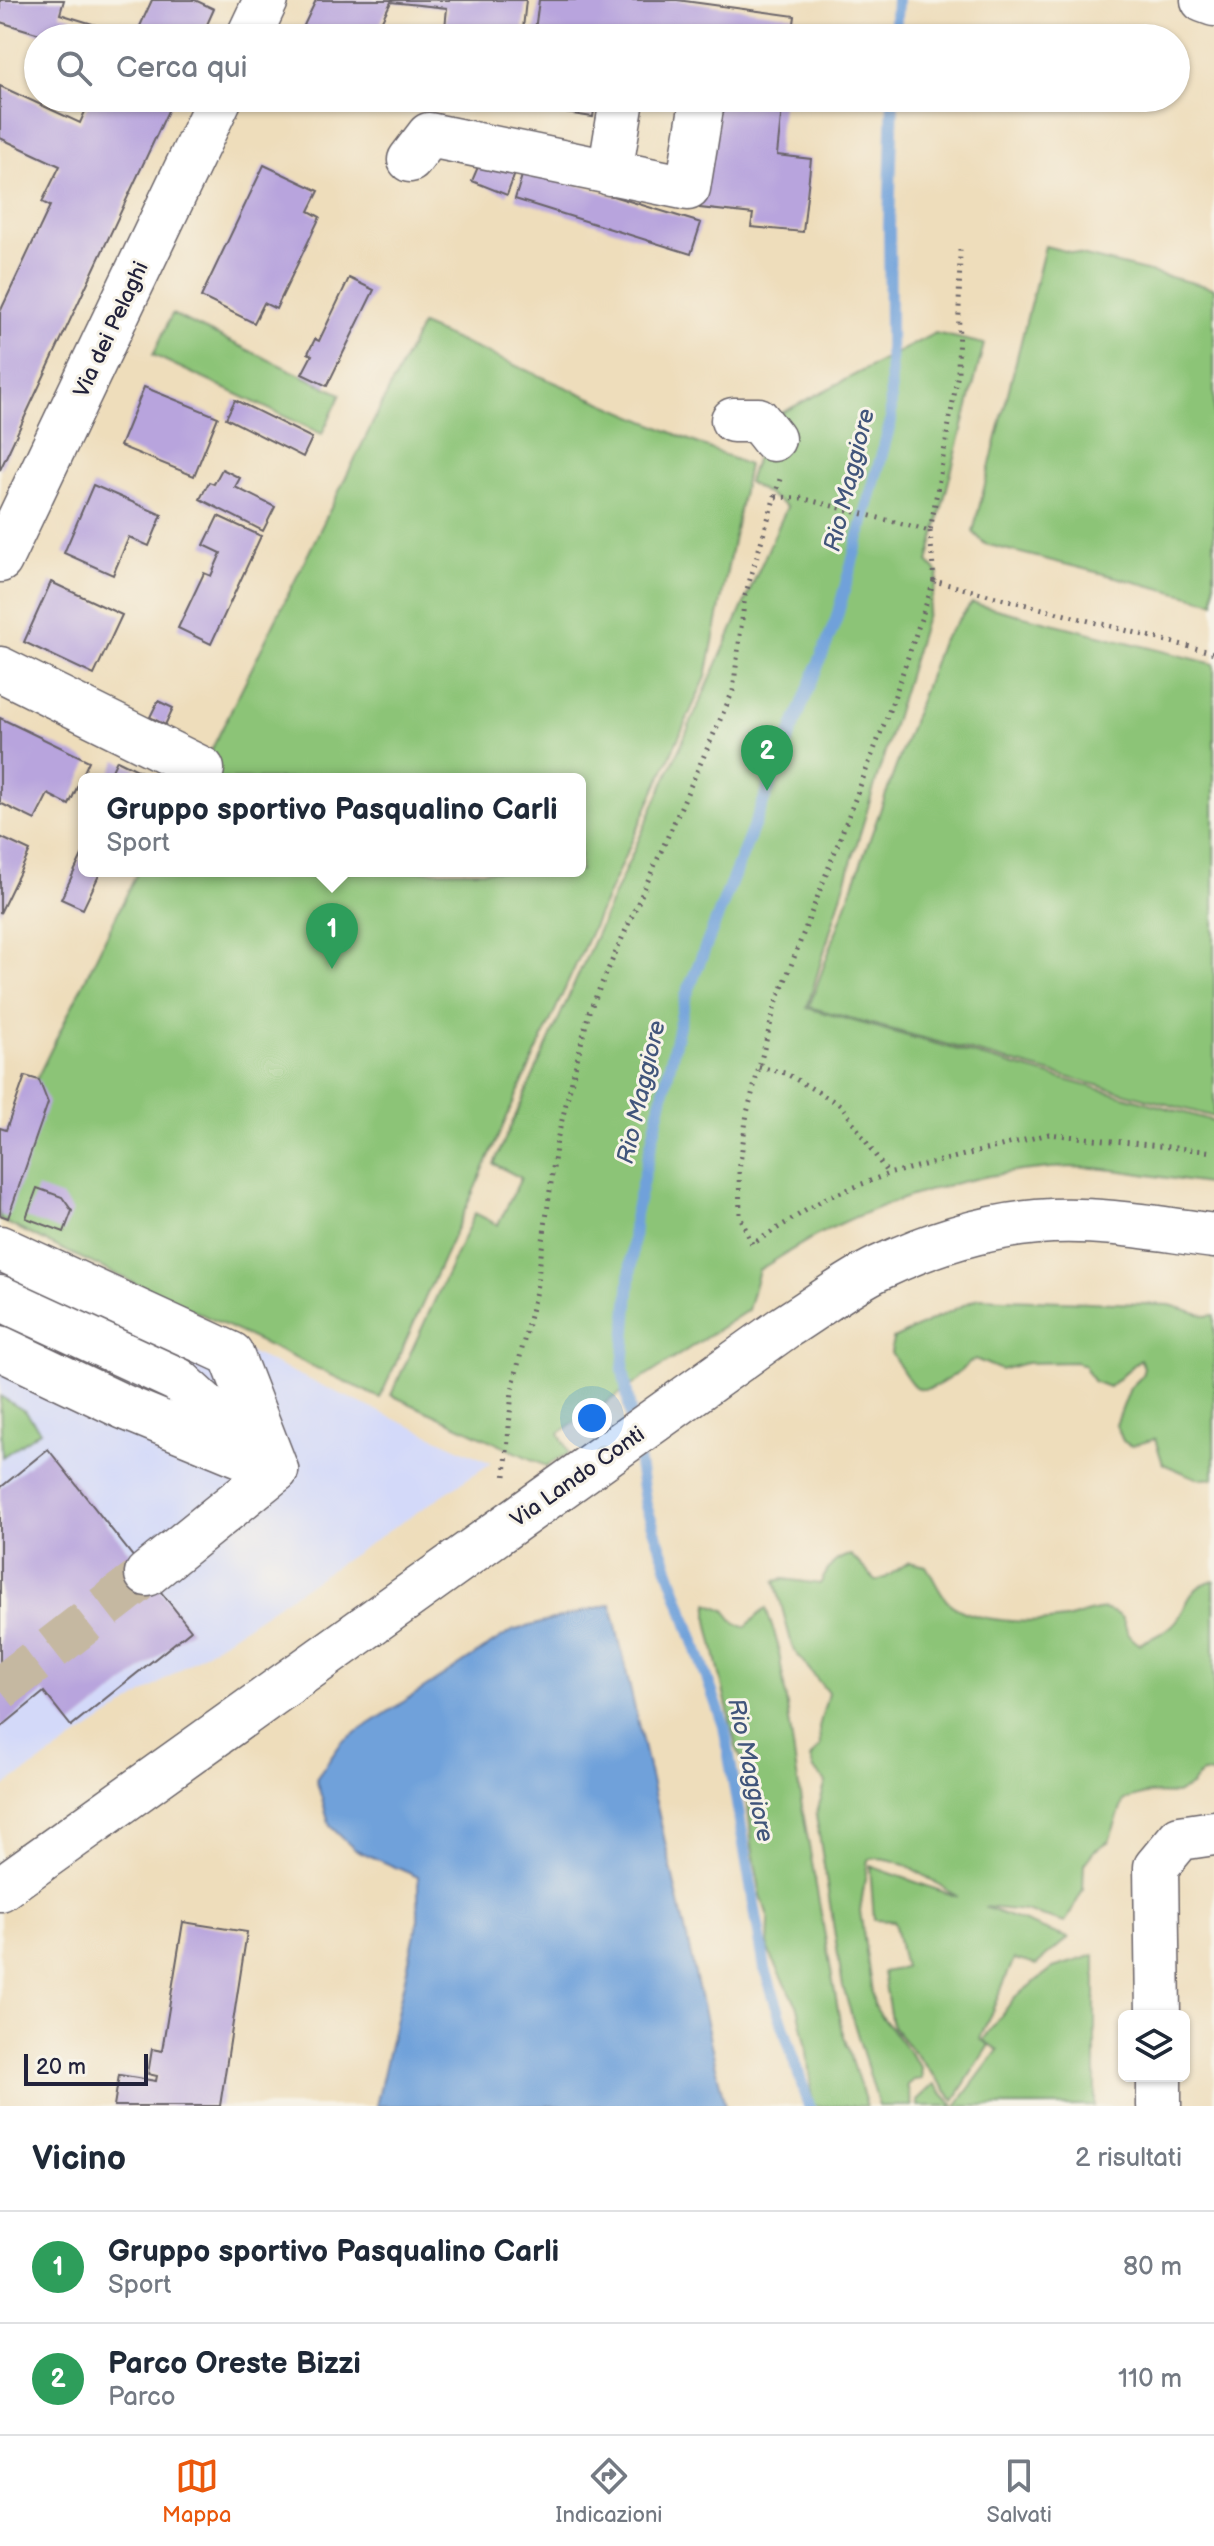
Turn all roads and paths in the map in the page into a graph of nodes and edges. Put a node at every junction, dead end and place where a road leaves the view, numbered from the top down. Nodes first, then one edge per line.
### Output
1 (266, 0) edge
2 (1203, 0) edge
3 (1214, 4) edge
4 (255, 24) edge
5 (213, 112) edge
6 (620, 112) edge
7 (700, 112) edge
8 (410, 160) dead end
9 (610, 173) junction
10 (960, 248) dead end
11 (740, 423) dead end
12 (776, 497) junction
13 (930, 531) junction
14 (0, 560) edge
15 (934, 581) junction
16 (1214, 653) edge
17 (0, 669) edge
18 (202, 769) dead end
19 (759, 1067) junction
20 (1214, 1152) edge
21 (888, 1174) junction
22 (1214, 1236) edge
23 (0, 1248) edge
24 (0, 1270) edge
25 (0, 1298) edge
26 (0, 1323) edge
27 (0, 1348) edge
28 (276, 1470) junction
29 (505, 1488) dead end
30 (147, 1574) tunnel mouth
31 (1214, 1833) edge
32 (0, 1889) edge
33 (1158, 2010) edge
34 (1159, 2082) edge
35 (1159, 2106) edge

1 - 4 street
2 - 3 street
5 - 14 street, Via dei Pelaghi
6 - 9 street
7 - 9 street
8 - 9 street
10 - 13 path
11 - 12 path
12 - 13 path
12 - 29 path
13 - 15 path
15 - 16 path
15 - 19 path
17 - 18 street
19 - 21 path
19 - 21 path
20 - 21 path
22 - 32 street, Via Lando Conti
23 - 28 street
24 - 28 street
25 - 28 street
26 - 28 street
27 - 28 street
28 - 30 street
31 - 33 street
34 - 35 street

